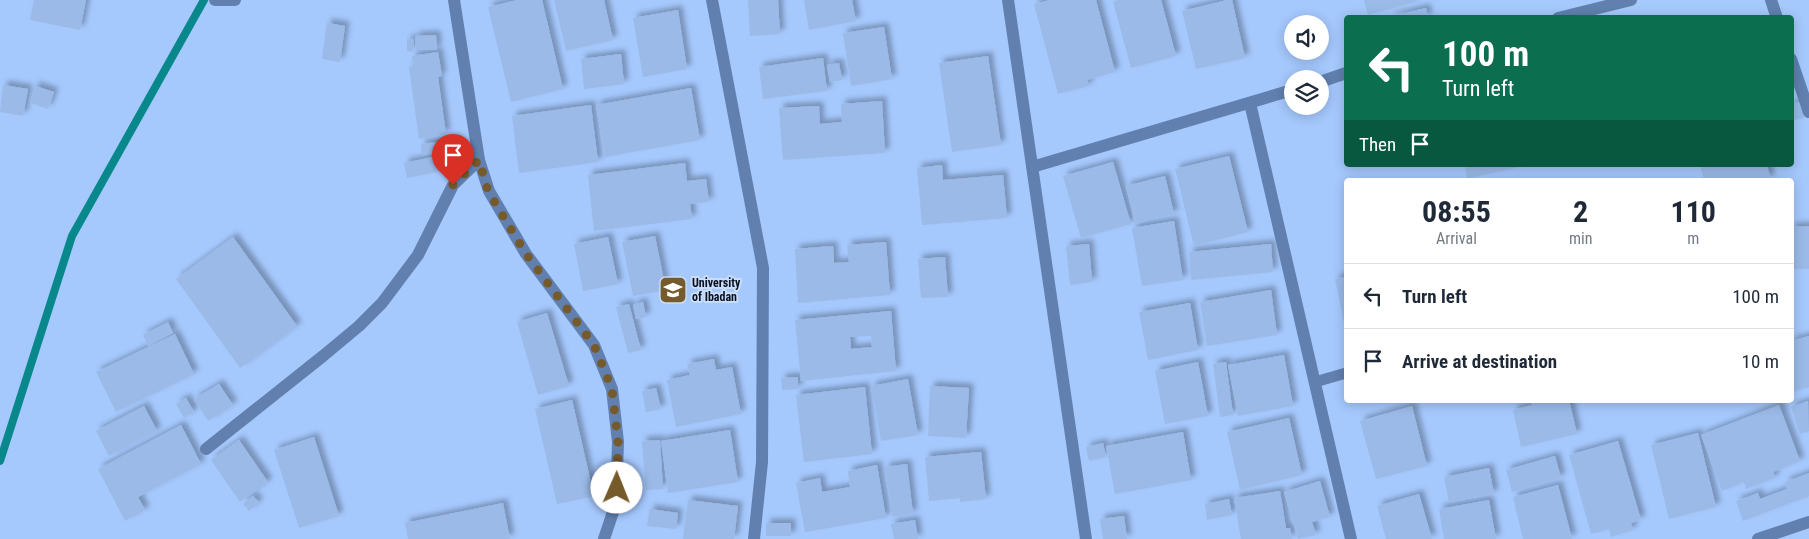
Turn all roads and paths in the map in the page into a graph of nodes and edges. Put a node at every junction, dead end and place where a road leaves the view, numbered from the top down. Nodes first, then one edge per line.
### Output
1 (215, 0) edge
2 (235, 0) edge
3 (454, 0) edge
4 (712, 0) edge
5 (1008, 0) edge
6 (1630, 0) edge
7 (1771, 0) edge
8 (1570, 15) edge
9 (1776, 15) edge
10 (1794, 68) edge
11 (1344, 74) edge
12 (1329, 79) edge
13 (1284, 92) edge
14 (1250, 103) junction
15 (1809, 112) edge
16 (479, 160) junction
17 (1032, 166) junction
18 (1344, 374) edge
19 (1315, 382) junction
20 (206, 449) dead end
21 (1809, 522) edge
22 (604, 539) edge
23 (754, 539) edge
24 (1086, 539) edge
25 (1352, 539) edge
26 (1758, 539) edge

1 - 2 street
3 - 16 street
4 - 23 street
5 - 17 street
6 - 8 street
7 - 9 street
10 - 15 street
11 - 12 street
13 - 14 street
14 - 17 street
14 - 19 street
16 - 20 street
16 - 22 street
17 - 24 street
18 - 19 lane
19 - 25 street
21 - 26 street

